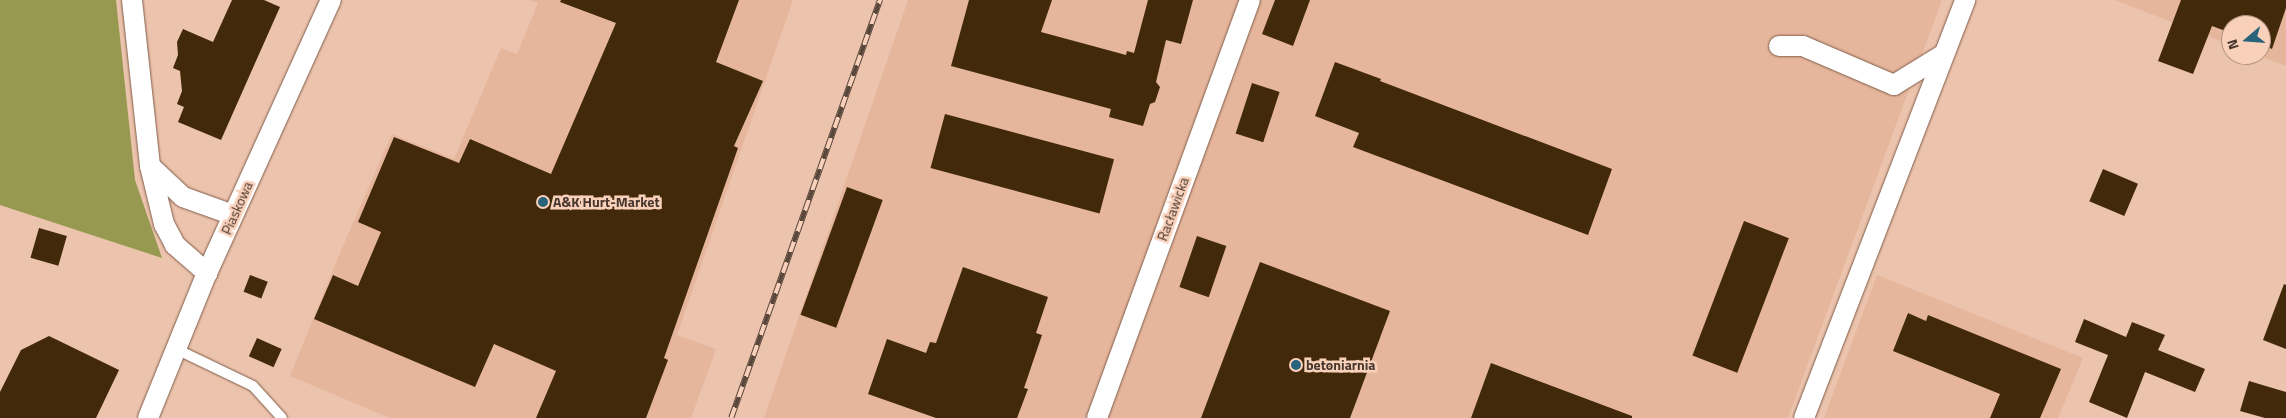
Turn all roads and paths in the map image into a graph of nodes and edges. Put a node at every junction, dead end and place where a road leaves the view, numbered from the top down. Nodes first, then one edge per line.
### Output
1 (132, 0) edge
2 (330, 0) edge
3 (1250, 0) edge
4 (1965, 0) edge
5 (1780, 46) dead end
6 (1944, 54) junction
7 (150, 166) junction
8 (233, 215) junction
9 (207, 273) junction
10 (176, 349) junction
11 (148, 418) edge
12 (282, 418) edge
13 (1097, 418) edge
14 (1804, 418) edge

1 - 7 street
2 - 8 street, Piaskowa
3 - 13 street, Racławicka
4 - 6 street
5 - 6 street
6 - 14 street
7 - 8 street
7 - 9 street
8 - 9 street, Piaskowa
9 - 10 street, Piaskowa
10 - 11 street, Piaskowa
10 - 12 lane

